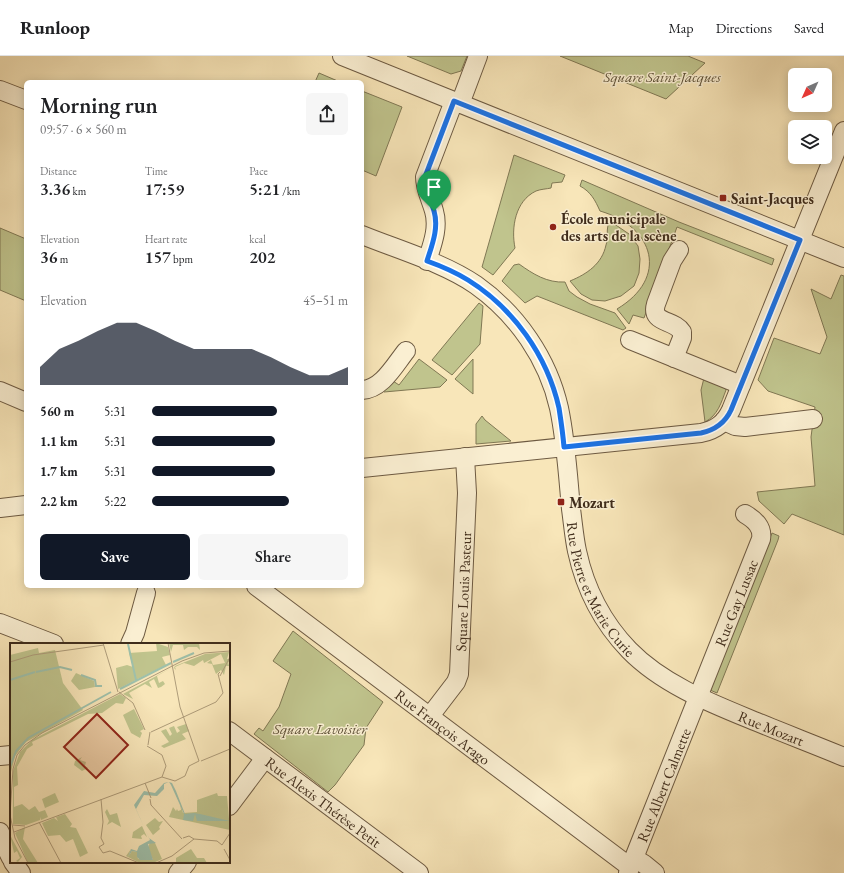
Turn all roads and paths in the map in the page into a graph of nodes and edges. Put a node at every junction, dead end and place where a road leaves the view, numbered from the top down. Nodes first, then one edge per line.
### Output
1 (342, 56) edge
2 (478, 56) edge
3 (0, 90) edge
4 (24, 99) edge
5 (457, 102) junction
6 (844, 131) edge
7 (364, 236) edge
8 (800, 240) junction
9 (679, 250) dead end
10 (844, 258) edge
11 (427, 261) junction
12 (630, 340) dead end
13 (406, 352) dead end
14 (674, 358) junction
15 (741, 385) junction
16 (364, 390) edge
17 (0, 391) edge
18 (24, 401) edge
19 (813, 419) dead end
20 (724, 421) junction
21 (564, 447) junction
22 (465, 457) junction
23 (364, 468) edge
24 (24, 505) edge
25 (0, 508) edge
26 (745, 514) dead end
27 (259, 588) edge
28 (146, 594) dead end
29 (0, 623) edge
30 (51, 643) edge
31 (130, 643) edge
32 (699, 696) junction
33 (430, 716) junction
34 (230, 731) edge
35 (10, 755) edge
36 (0, 756) edge
37 (844, 757) edge
38 (265, 758) junction
39 (230, 805) edge
40 (0, 832) edge
41 (10, 856) edge
42 (14, 863) edge
43 (185, 863) edge
44 (631, 866) edge
45 (21, 873) edge
46 (178, 873) edge
47 (419, 873) edge
48 (656, 873) edge

1 - 5 street
2 - 5 street
3 - 4 street
5 - 8 street
5 - 11 street
6 - 8 street
7 - 11 street, Rue Pierre et Marie Curie
8 - 10 street
8 - 15 street
9 - 14 street
11 - 21 street, Rue Pierre et Marie Curie
12 - 14 street
13 - 16 street
14 - 15 street
15 - 20 street
17 - 18 street
19 - 20 street
20 - 21 street
21 - 22 street
21 - 32 street, Rue Pierre et Marie Curie
22 - 23 street
22 - 33 street, Square Louis Pasteur
24 - 25 street
26 - 32 street, Rue Gay Lussac
27 - 33 street, Rue François Arago
28 - 31 street
29 - 30 street
32 - 37 street, Rue Mozart
32 - 44 street, Rue Albert Calmette
33 - 44 street, Rue François Arago
34 - 38 street, Rue Alexis Thérèse Petit
35 - 36 street
38 - 39 street
38 - 47 street, Rue Alexis Thérèse Petit
40 - 41 street
42 - 45 street
43 - 46 street
44 - 48 street, Rue François Arago

